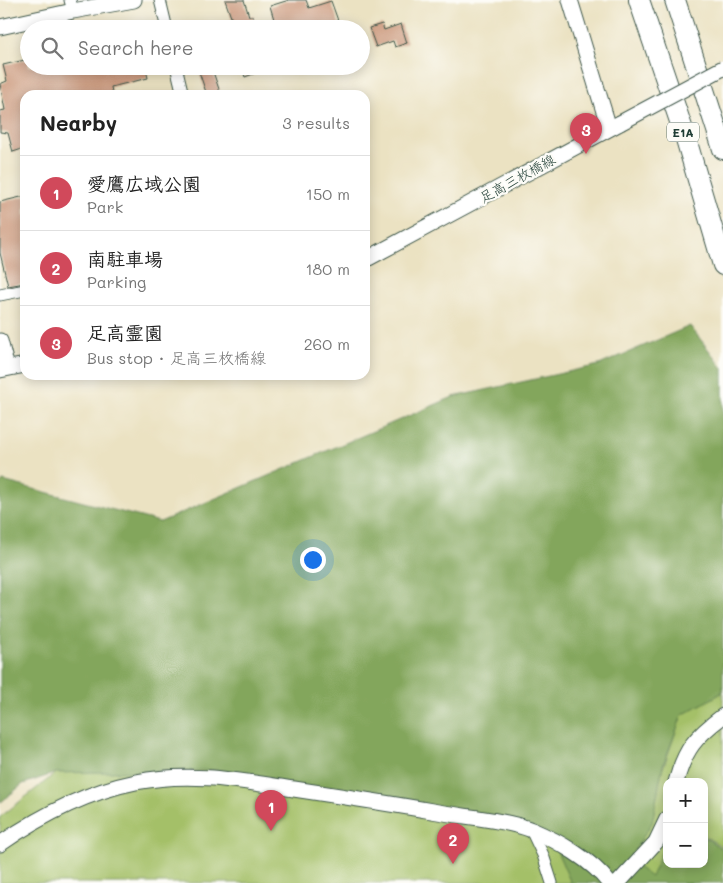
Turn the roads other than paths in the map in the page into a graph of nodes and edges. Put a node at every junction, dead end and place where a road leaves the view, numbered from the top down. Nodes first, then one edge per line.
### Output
1 (131, 0) edge
2 (160, 0) edge
3 (570, 0) edge
4 (630, 0) edge
5 (639, 0) edge
6 (675, 0) edge
7 (72, 5) edge
8 (25, 20) edge
9 (165, 20) edge
10 (20, 22) edge
11 (0, 28) edge
12 (723, 68) edge
13 (178, 75) edge
14 (181, 90) edge
15 (614, 125) junction
16 (686, 139) junction
17 (723, 149) edge
18 (370, 257) edge
19 (723, 265) edge
20 (20, 291) edge
21 (0, 295) edge
22 (0, 341) edge
23 (20, 367) edge
24 (3, 369) edge
25 (723, 716) edge
26 (677, 778) edge
27 (665, 823) edge
28 (531, 830) junction
29 (0, 844) edge
30 (552, 883) edge
31 (609, 883) edge
32 (618, 883) edge

1 - 7 street
2 - 9 street
3 - 15 street
4 - 16 highway
5 - 16 highway, E1A
6 - 17 highway, E1A
7 - 8 street
10 - 11 street
12 - 15 street, 足高三枚橋線, bridge
13 - 14 street
15 - 18 street, 足高三枚橋線
16 - 19 highway, E1A
20 - 21 street
22 - 24 street
23 - 24 street
25 - 26 street
27 - 32 street
28 - 29 street
28 - 30 street
28 - 31 street

